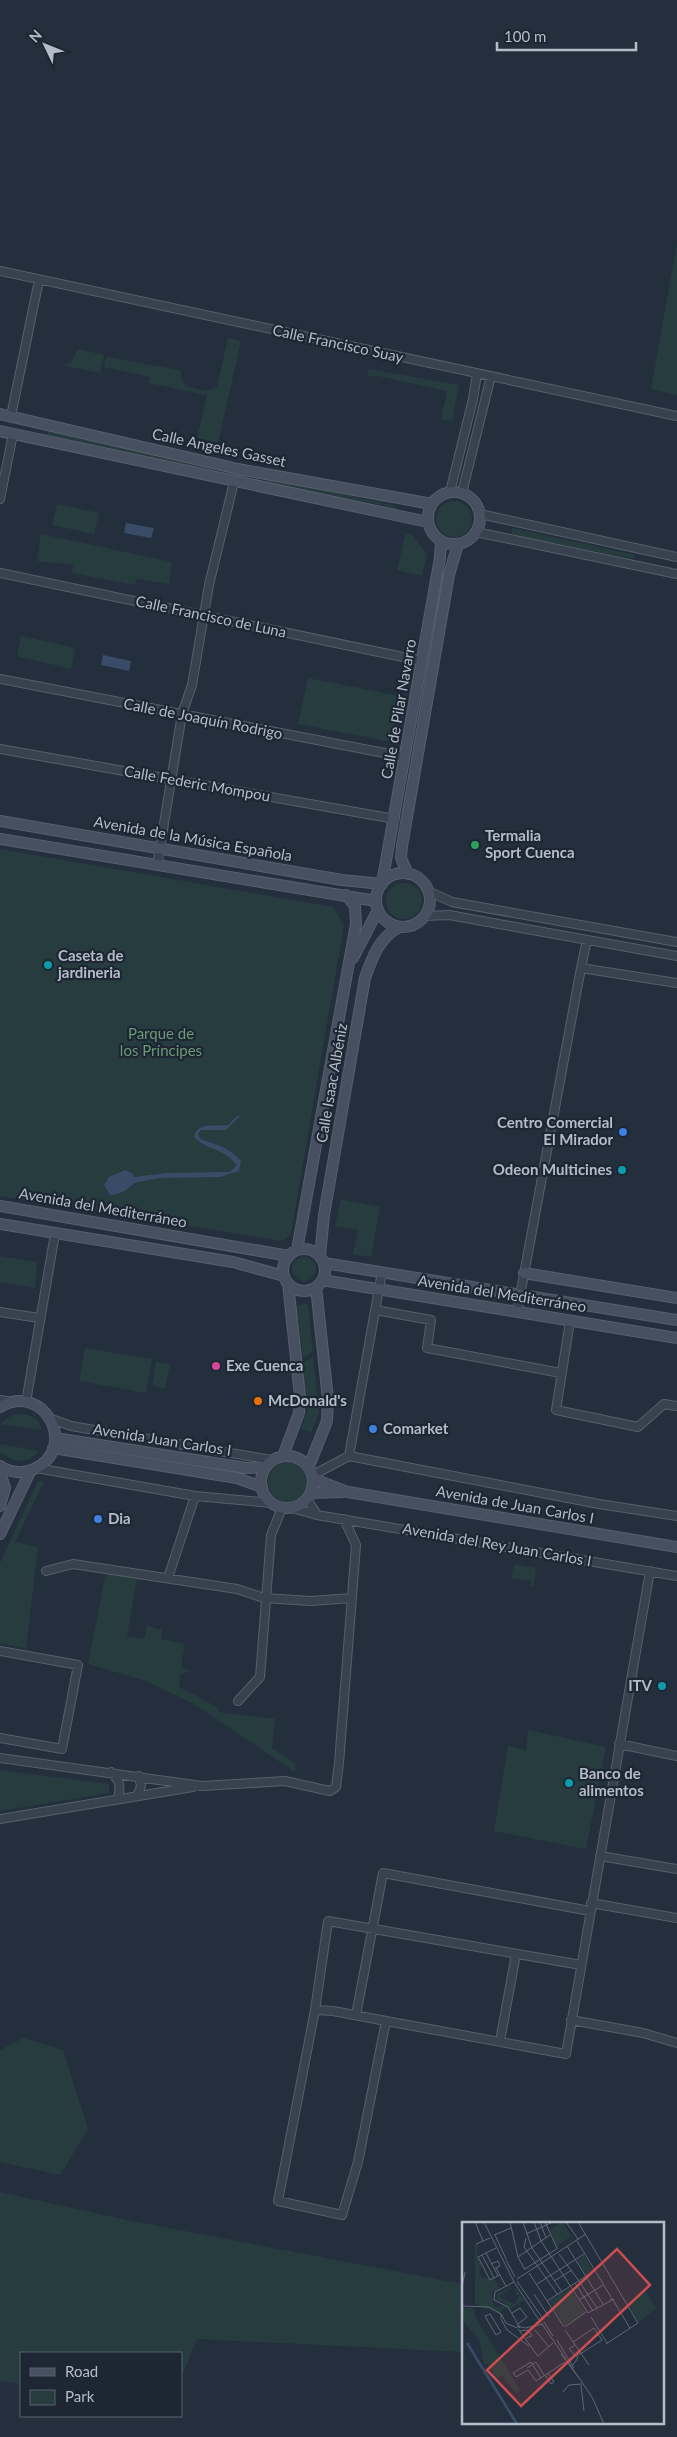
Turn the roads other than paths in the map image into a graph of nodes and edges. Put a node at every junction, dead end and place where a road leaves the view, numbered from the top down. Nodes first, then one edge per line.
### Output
1 (0, 271) edge
2 (39, 280) junction
3 (477, 374) junction
4 (491, 376) junction
5 (0, 414) edge
6 (11, 416) junction
7 (677, 416) edge
8 (0, 431) edge
9 (13, 434) junction
10 (234, 482) junction
11 (450, 492) junction
12 (462, 493) junction
13 (0, 499) edge
14 (432, 504) junction
15 (480, 514) junction
16 (428, 522) junction
17 (476, 532) junction
18 (441, 541) junction
19 (458, 544) junction
20 (677, 557) edge
21 (0, 573) edge
22 (677, 574) edge
23 (205, 616) junction
24 (422, 661) junction
25 (0, 679) edge
26 (182, 714) junction
27 (0, 749) edge
28 (405, 757) junction
29 (171, 779) junction
30 (394, 819) junction
31 (0, 821) edge
32 (0, 839) edge
33 (160, 849) junction
34 (156, 866) junction
35 (408, 874) junction
36 (382, 884) junction
37 (428, 891) junction
38 (346, 896) junction
39 (377, 905) junction
40 (424, 916) junction
41 (399, 927) junction
42 (587, 940) junction
43 (677, 942) edge
44 (677, 956) edge
45 (349, 965) junction
46 (581, 968) junction
47 (677, 983) edge
48 (0, 1206) edge
49 (0, 1224) edge
50 (54, 1234) junction
51 (293, 1253) junction
52 (322, 1259) junction
53 (382, 1272) junction
54 (524, 1273) junction
55 (286, 1280) junction
56 (319, 1284) junction
57 (378, 1290) junction
58 (520, 1296) junction
59 (677, 1298) edge
60 (375, 1310) junction
61 (0, 1312) edge
62 (517, 1312) junction
63 (39, 1318) junction
64 (570, 1320) junction
65 (677, 1320) edge
66 (677, 1338) edge
67 (561, 1374) junction
68 (0, 1400) edge
69 (13, 1402) junction
70 (26, 1402) junction
71 (677, 1406) edge
72 (0, 1407) edge
73 (50, 1418) junction
74 (54, 1443) junction
75 (283, 1456) junction
76 (349, 1456) junction
77 (269, 1464) junction
78 (0, 1466) edge
79 (34, 1469) junction
80 (0, 1472) edge
81 (312, 1473) junction
82 (262, 1487) junction
83 (348, 1492) junction
84 (195, 1496) junction
85 (309, 1496) junction
86 (0, 1506) edge
87 (282, 1506) junction
88 (317, 1515) junction
89 (677, 1516) edge
90 (344, 1519) junction
91 (0, 1534) edge
92 (677, 1548) edge
93 (650, 1571) junction
94 (46, 1572) dead end
95 (677, 1576) edge
96 (168, 1578) junction
97 (264, 1598) junction
98 (352, 1598) junction
99 (0, 1651) edge
100 (238, 1701) dead end
101 (0, 1738) edge
102 (619, 1744) junction
103 (677, 1756) edge
104 (0, 1758) edge
105 (111, 1772) junction
106 (139, 1776) junction
107 (202, 1786) junction
108 (137, 1796) junction
109 (118, 1799) junction
110 (0, 1819) edge
111 (600, 1856) junction
112 (677, 1869) edge
113 (591, 1907) junction
114 (677, 1918) edge
115 (371, 1929) junction
116 (516, 1954) junction
117 (581, 1964) junction
118 (316, 2010) junction
119 (356, 2015) junction
120 (571, 2020) junction
121 (386, 2021) junction
122 (500, 2041) junction
123 (677, 2043) edge

1 - 2 street, Calle Francisco Suay
2 - 3 street, Calle Francisco Suay
2 - 6 street
3 - 4 street, Calle Francisco Suay
3 - 11 street
4 - 7 street, Calle Francisco Suay
4 - 12 street
5 - 6 street, Calle Angeles Gasset
6 - 14 street, Calle Angeles Gasset
8 - 9 street, Calle Angeles Gasset
9 - 10 street, Calle Angeles Gasset
9 - 13 street
10 - 16 street, Calle Angeles Gasset
10 - 23 street
11 - 12 street
11 - 14 street
12 - 15 street
14 - 16 street
15 - 17 street
15 - 20 street
16 - 18 street
17 - 19 street
17 - 22 street
18 - 19 street
18 - 24 street, Calle de Pilar Navarro
19 - 35 street, Calle de Pilar Navarro
21 - 23 street, Calle Francisco de Luna
23 - 24 street, Calle Francisco de Luna
23 - 26 street
24 - 28 street, Calle de Pilar Navarro
25 - 26 street, Calle de Joaquín Rodrigo
26 - 28 street, Calle de Joaquín Rodrigo
26 - 29 street
27 - 29 street, Calle Federic Mompou
28 - 30 street, Calle de Pilar Navarro
29 - 30 street, Calle Federic Mompou
29 - 33 street
30 - 36 street, Calle de Pilar Navarro
31 - 33 street, Avenida de la Música Española
32 - 34 street, Avenida de la Música Española
33 - 34 street
33 - 36 street, Avenida de la Música Española
34 - 38 street, Avenida de la Música Española
35 - 36 street
35 - 37 street
36 - 39 street
37 - 40 street
37 - 43 street
38 - 39 street, Avenida de la Música Española
38 - 45 street, Calle Isaac Albéniz
39 - 41 street
39 - 45 street, Calle Isaac Albéniz
40 - 41 street
40 - 42 street
41 - 52 street, Calle Isaac Albéniz
42 - 44 street
42 - 46 street
45 - 51 street, Calle Isaac Albéniz
46 - 47 street
46 - 54 street
48 - 51 street, Avenida del Mediterráneo
49 - 50 street, Avenida del Mediterráneo
50 - 55 street, Avenida del Mediterráneo
50 - 63 street
51 - 52 street
51 - 55 street
52 - 53 street, Avenida del Mediterráneo
52 - 56 street
53 - 57 street
53 - 58 street, Avenida del Mediterráneo
54 - 58 street
54 - 59 street, Avenida del Mediterráneo
55 - 56 street
55 - 75 street
56 - 57 street, Avenida del Mediterráneo
56 - 81 street
57 - 60 street
57 - 62 street, Avenida del Mediterráneo
58 - 62 street
58 - 65 street, Avenida del Mediterráneo
60 - 67 street
60 - 76 street
61 - 63 street
62 - 64 street, Avenida del Mediterráneo
63 - 70 street
64 - 66 street, Avenida del Mediterráneo
64 - 67 street
67 - 71 street
68 - 69 street
69 - 70 street
69 - 72 street
70 - 73 street
73 - 74 street
73 - 77 street
74 - 77 street, Avenida Juan Carlos I
74 - 79 street
74 - 82 street, Avenida Juan Carlos I
75 - 77 street
75 - 81 street
76 - 81 street
76 - 89 street
77 - 82 street
78 - 79 street
79 - 84 street, Avenida del Rey Juan Carlos I
79 - 91 street
80 - 86 street
81 - 83 street
81 - 85 street
82 - 87 street
83 - 85 street
83 - 92 street, Avenida de Juan Carlos I
84 - 87 street, Avenida del Rey Juan Carlos I
84 - 96 street
85 - 87 street
85 - 88 street
87 - 88 street, Avenida del Rey Juan Carlos I
87 - 97 street
88 - 90 street, Avenida del Rey Juan Carlos I
90 - 93 street, Avenida del Rey Juan Carlos I
90 - 98 street
93 - 95 street, Avenida del Rey Juan Carlos I
93 - 102 street
94 - 96 street
96 - 97 street
97 - 98 street
97 - 100 street
98 - 107 street
99 - 101 street
102 - 103 street
102 - 111 street
104 - 105 street
105 - 106 street
105 - 109 street
106 - 107 street
106 - 108 street
107 - 108 street
108 - 109 street
109 - 110 street
111 - 112 street
111 - 113 street
113 - 114 street
113 - 115 street
113 - 117 street
115 - 116 street
115 - 118 street
115 - 119 street
116 - 117 street
116 - 122 street
117 - 120 street
118 - 119 street
118 - 121 street
119 - 121 street
120 - 122 street
120 - 123 street
121 - 122 street

